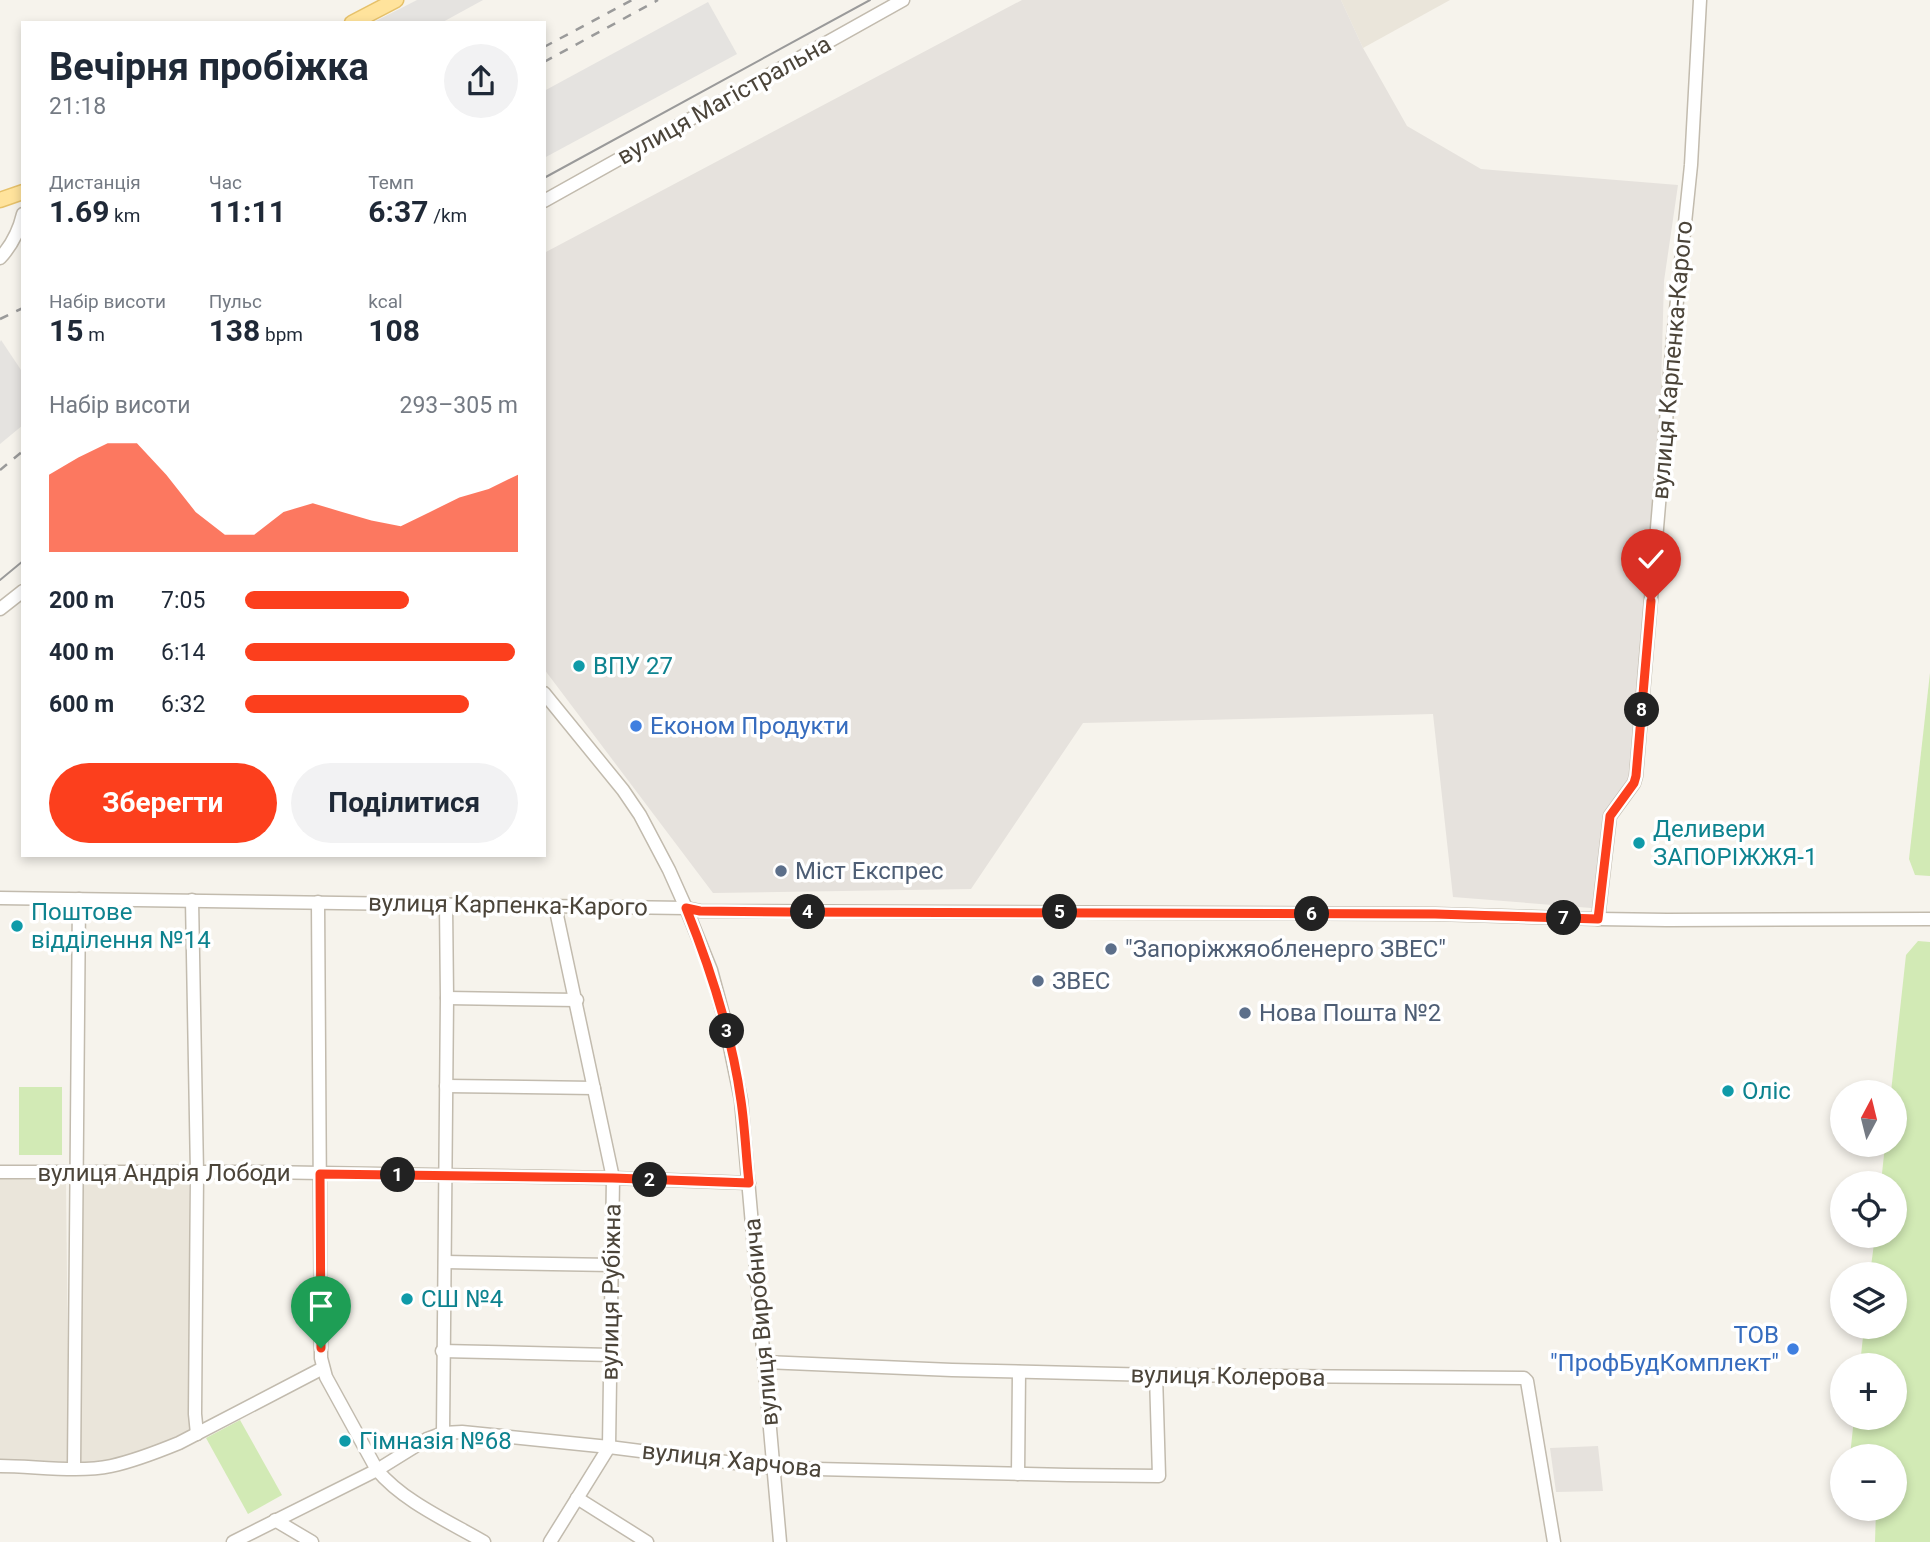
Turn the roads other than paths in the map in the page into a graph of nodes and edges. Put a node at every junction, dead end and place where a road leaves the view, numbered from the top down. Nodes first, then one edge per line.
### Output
1 (396, 0) edge
2 (903, 0) edge
3 (1700, 0) edge
4 (356, 21) edge
5 (21, 193) edge
6 (0, 200) edge
7 (546, 200) edge
8 (21, 221) edge
9 (0, 258) edge
10 (21, 593) edge
11 (0, 610) edge
12 (546, 695) edge
13 (0, 898) edge
14 (79, 899) junction
15 (192, 900) junction
16 (317, 902) junction
17 (446, 905) junction
18 (555, 906) junction
19 (686, 908) junction
20 (1598, 919) junction
21 (1930, 919) edge
22 (447, 998) junction
23 (577, 1000) junction
24 (446, 1086) junction
25 (594, 1088) junction
26 (0, 1171) edge
27 (76, 1171) junction
28 (197, 1173) junction
29 (320, 1174) junction
30 (445, 1175) junction
31 (613, 1178) junction
32 (749, 1183) junction
33 (445, 1262) junction
34 (612, 1265) junction
35 (443, 1351) junction
36 (611, 1355) junction
37 (765, 1362) junction
38 (323, 1368) junction
39 (1019, 1372) junction
40 (1156, 1376) junction
41 (443, 1433) junction
42 (197, 1434) junction
43 (609, 1447) junction
44 (0, 1466) edge
45 (74, 1468) junction
46 (774, 1468) junction
47 (376, 1469) junction
48 (1018, 1474) junction
49 (577, 1498) junction
50 (275, 1520) junction
51 (233, 1542) edge
52 (312, 1542) edge
53 (484, 1542) edge
54 (550, 1542) edge
55 (647, 1542) edge
56 (780, 1542) edge
57 (1554, 1542) edge

1 - 4 main road
2 - 7 street, вулиця Магістральна
3 - 20 street, вулиця Карпенка-Карого
5 - 6 main road
8 - 9 street
10 - 11 street
12 - 19 street, вулиця Виробнича
13 - 14 street, вулиця Карпенка-Карого
14 - 15 street, вулиця Карпенка-Карого
14 - 27 street
15 - 16 street, вулиця Карпенка-Карого
15 - 28 street
16 - 17 street, вулиця Карпенка-Карого
16 - 29 street
17 - 18 street, вулиця Карпенка-Карого
17 - 22 street
18 - 19 street, вулиця Карпенка-Карого
18 - 23 street, вулиця Рубіжна
19 - 20 street, вулиця Карпенка-Карого
19 - 32 street, вулиця Виробнича
20 - 21 street
22 - 23 street
22 - 24 street
23 - 25 street, вулиця Рубіжна
24 - 25 street
24 - 30 street
25 - 31 street, вулиця Рубіжна
26 - 27 street, вулиця Андрія Лободи
27 - 28 street, вулиця Андрія Лободи
27 - 45 street
28 - 29 street, вулиця Андрія Лободи
28 - 42 street
29 - 30 street, вулиця Андрія Лободи
29 - 38 street
30 - 31 street, вулиця Андрія Лободи
30 - 33 street
31 - 32 street, вулиця Андрія Лободи
31 - 34 street, вулиця Рубіжна
32 - 37 street, вулиця Виробнича
33 - 34 street
33 - 35 street
34 - 36 street, вулиця Рубіжна
35 - 36 street
35 - 41 street
36 - 43 street, вулиця Рубіжна
37 - 39 street, вулиця Колерова
37 - 46 street, вулиця Виробнича
38 - 42 street
38 - 47 street
39 - 40 street, вулиця Колерова
39 - 48 street
40 - 48 street, вулиця Харчова
40 - 57 street, вулиця Колерова
41 - 43 street, вулиця Харчова
41 - 47 street, вулиця Харчова
42 - 45 street
43 - 46 street, вулиця Харчова
43 - 49 street
44 - 45 street
46 - 48 street, вулиця Харчова
46 - 56 street, вулиця Виробнича
47 - 50 street, вулиця Харчова
47 - 53 street
49 - 54 street
49 - 55 street
50 - 51 street, вулиця Харчова
50 - 52 street

